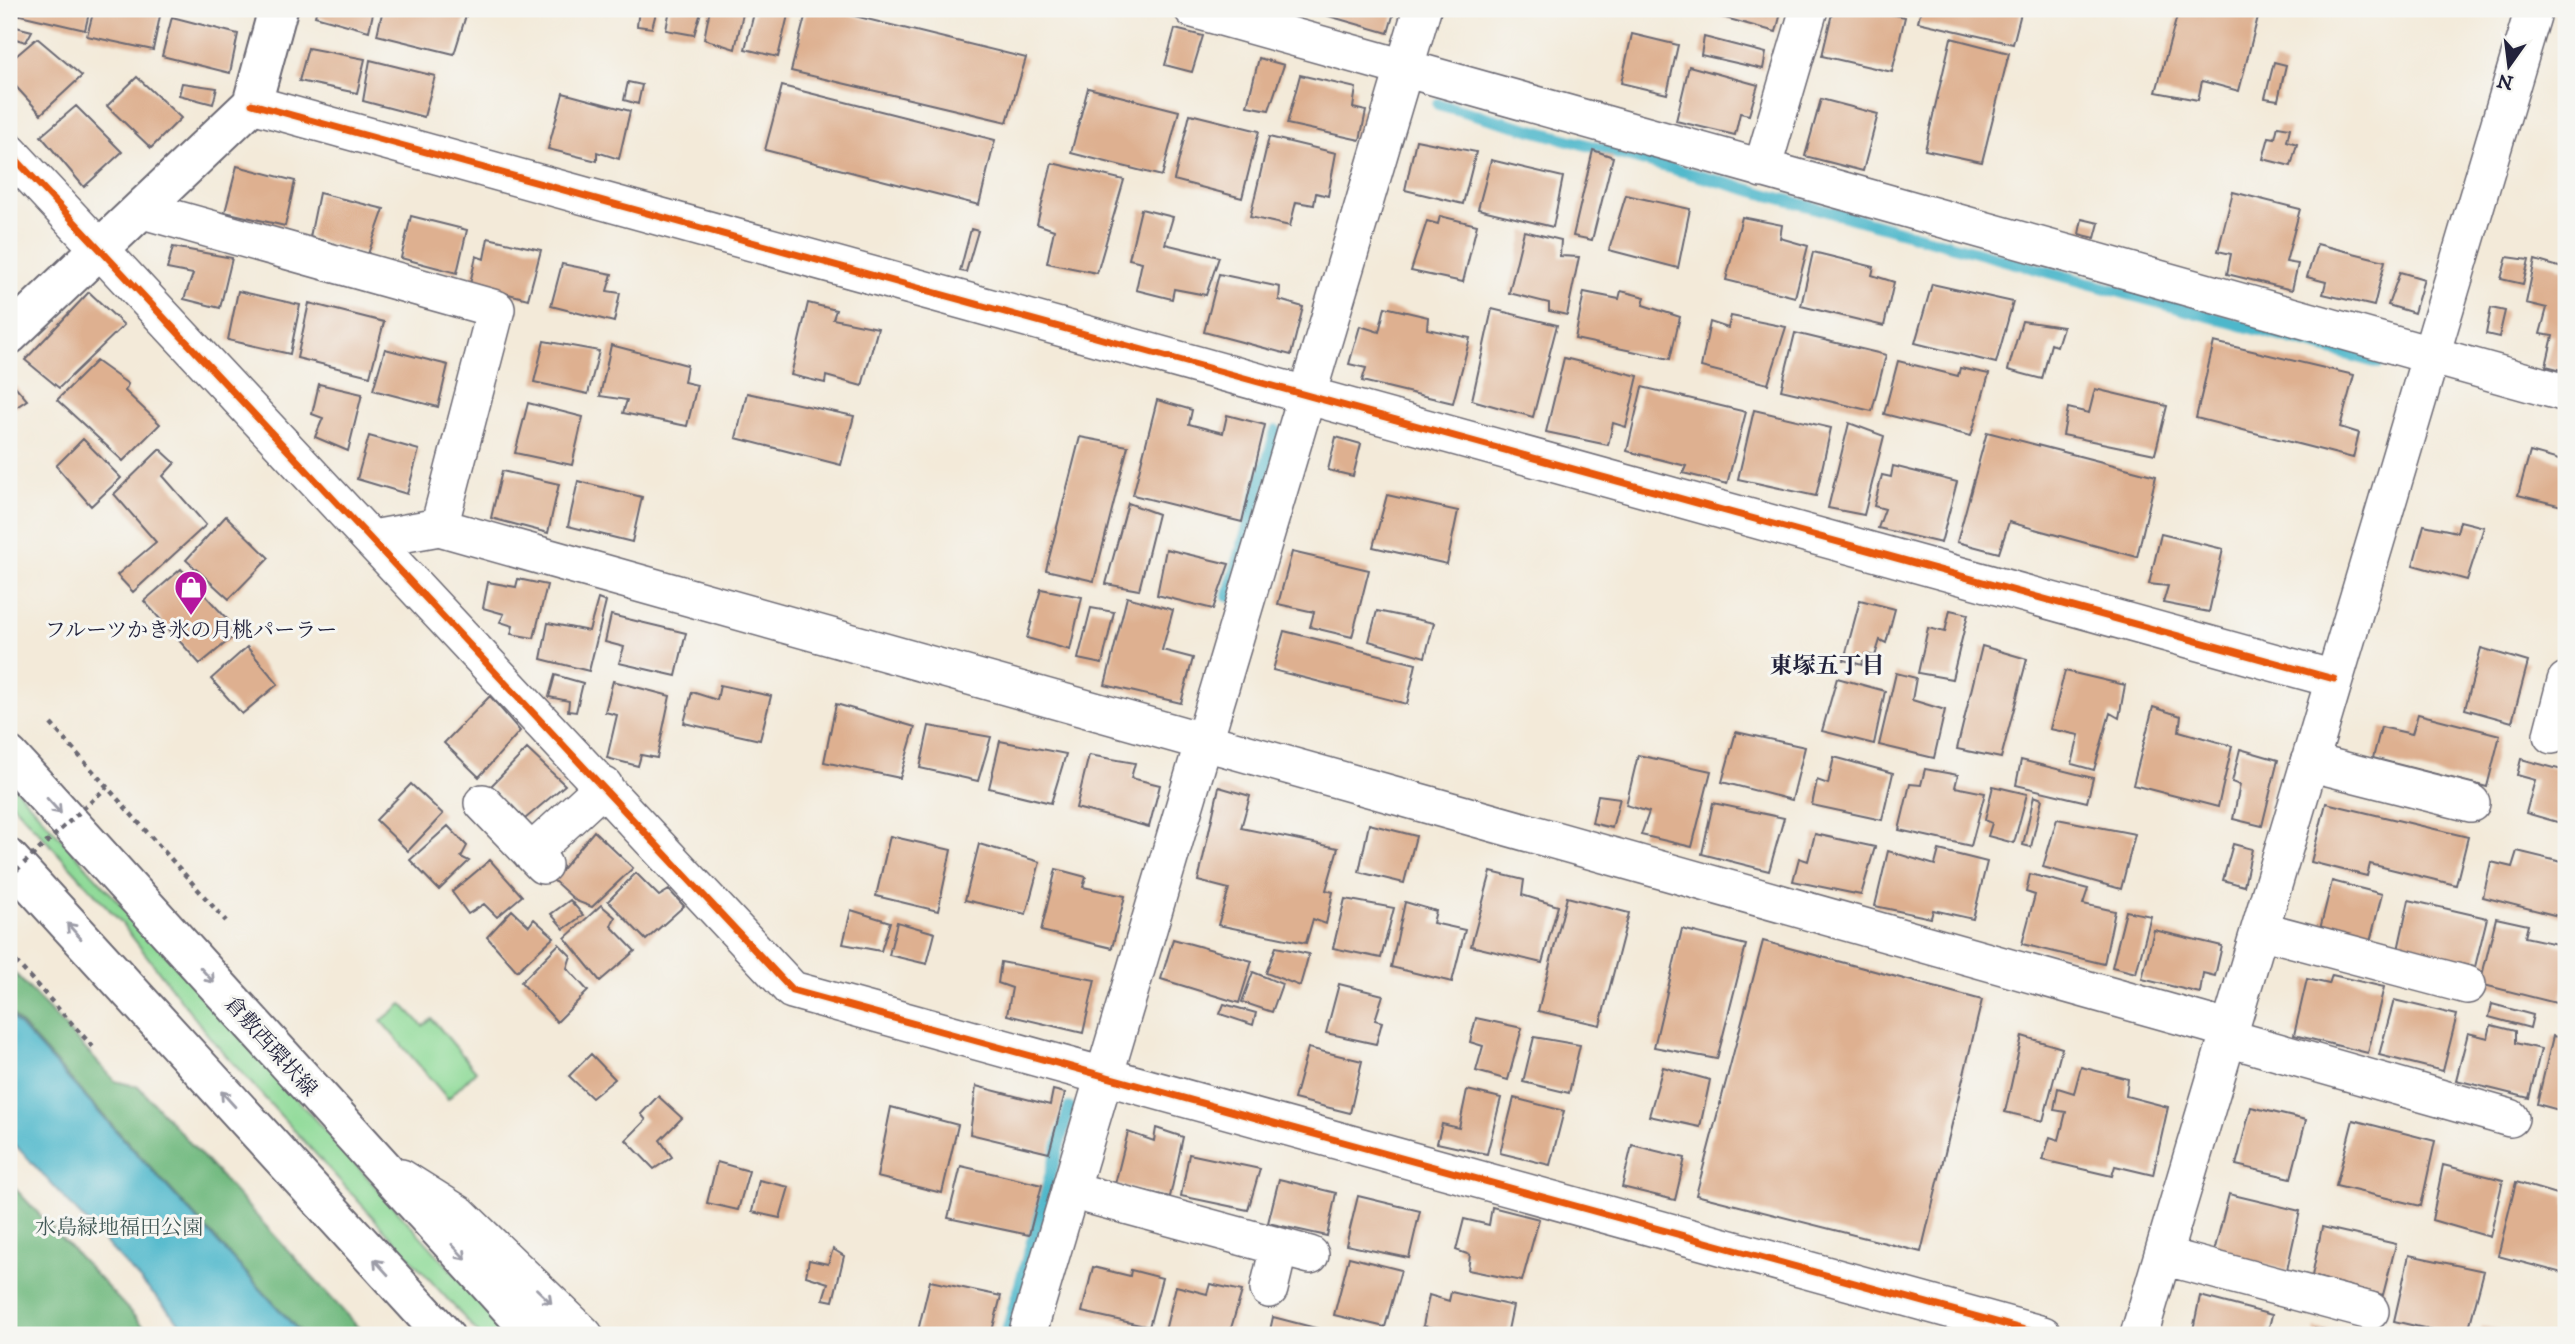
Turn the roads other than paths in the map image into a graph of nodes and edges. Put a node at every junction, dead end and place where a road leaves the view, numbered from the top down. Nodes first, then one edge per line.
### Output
1 (278, 9) edge
2 (1193, 9) edge
3 (1422, 9) edge
4 (1809, 9) edge
5 (2534, 9) edge
6 (1404, 68) junction
7 (252, 104) junction
8 (9, 152) edge
9 (1762, 169) junction
10 (143, 210) junction
11 (101, 251) junction
12 (9, 335) edge
13 (2430, 356) junction
14 (2566, 393) edge
15 (1307, 397) junction
16 (439, 527) junction
17 (373, 539) junction
18 (2334, 679) junction
19 (2566, 681) edge
20 (2552, 735) dead end
21 (1204, 739) junction
22 (9, 756) edge
23 (2309, 762) junction
24 (604, 786) junction
25 (483, 803) dead end
26 (2471, 803) dead end
27 (9, 859) edge
28 (2260, 930) junction
29 (2467, 985) dead end
30 (2230, 1034) junction
31 (1105, 1075) junction
32 (2510, 1118) dead end
33 (376, 1163) junction
34 (1070, 1190) junction
35 (2163, 1256) junction
36 (1269, 1289) dead end
37 (2370, 1311) dead end
38 (444, 1335) edge
39 (535, 1335) edge
40 (584, 1335) edge
41 (1027, 1335) edge
42 (2043, 1335) edge
43 (2139, 1335) edge

1 - 7 main road
2 - 6 street
3 - 6 street
4 - 9 street
5 - 13 street
6 - 9 street
6 - 15 street
7 - 10 main road
7 - 15 street
8 - 11 street
9 - 13 street
10 - 11 main road
10 - 16 street
11 - 12 main road
11 - 17 street
13 - 14 street
13 - 18 street
15 - 18 street
15 - 21 street
16 - 17 street
16 - 21 street
17 - 24 street
18 - 23 street
19 - 20 street
21 - 30 street
21 - 31 street
22 -> 33 main road, 倉敷西環状線
23 - 26 street
23 - 28 street
24 - 25 street
24 - 31 street
38 -> 27 main road
28 - 29 street
28 - 30 street
30 - 32 street
30 - 35 street
31 - 34 street
31 - 42 street
33 -> 39 main road, 倉敷西環状線
33 -> 40 street
34 - 36 street
34 - 41 street
35 - 37 street
35 - 43 street

